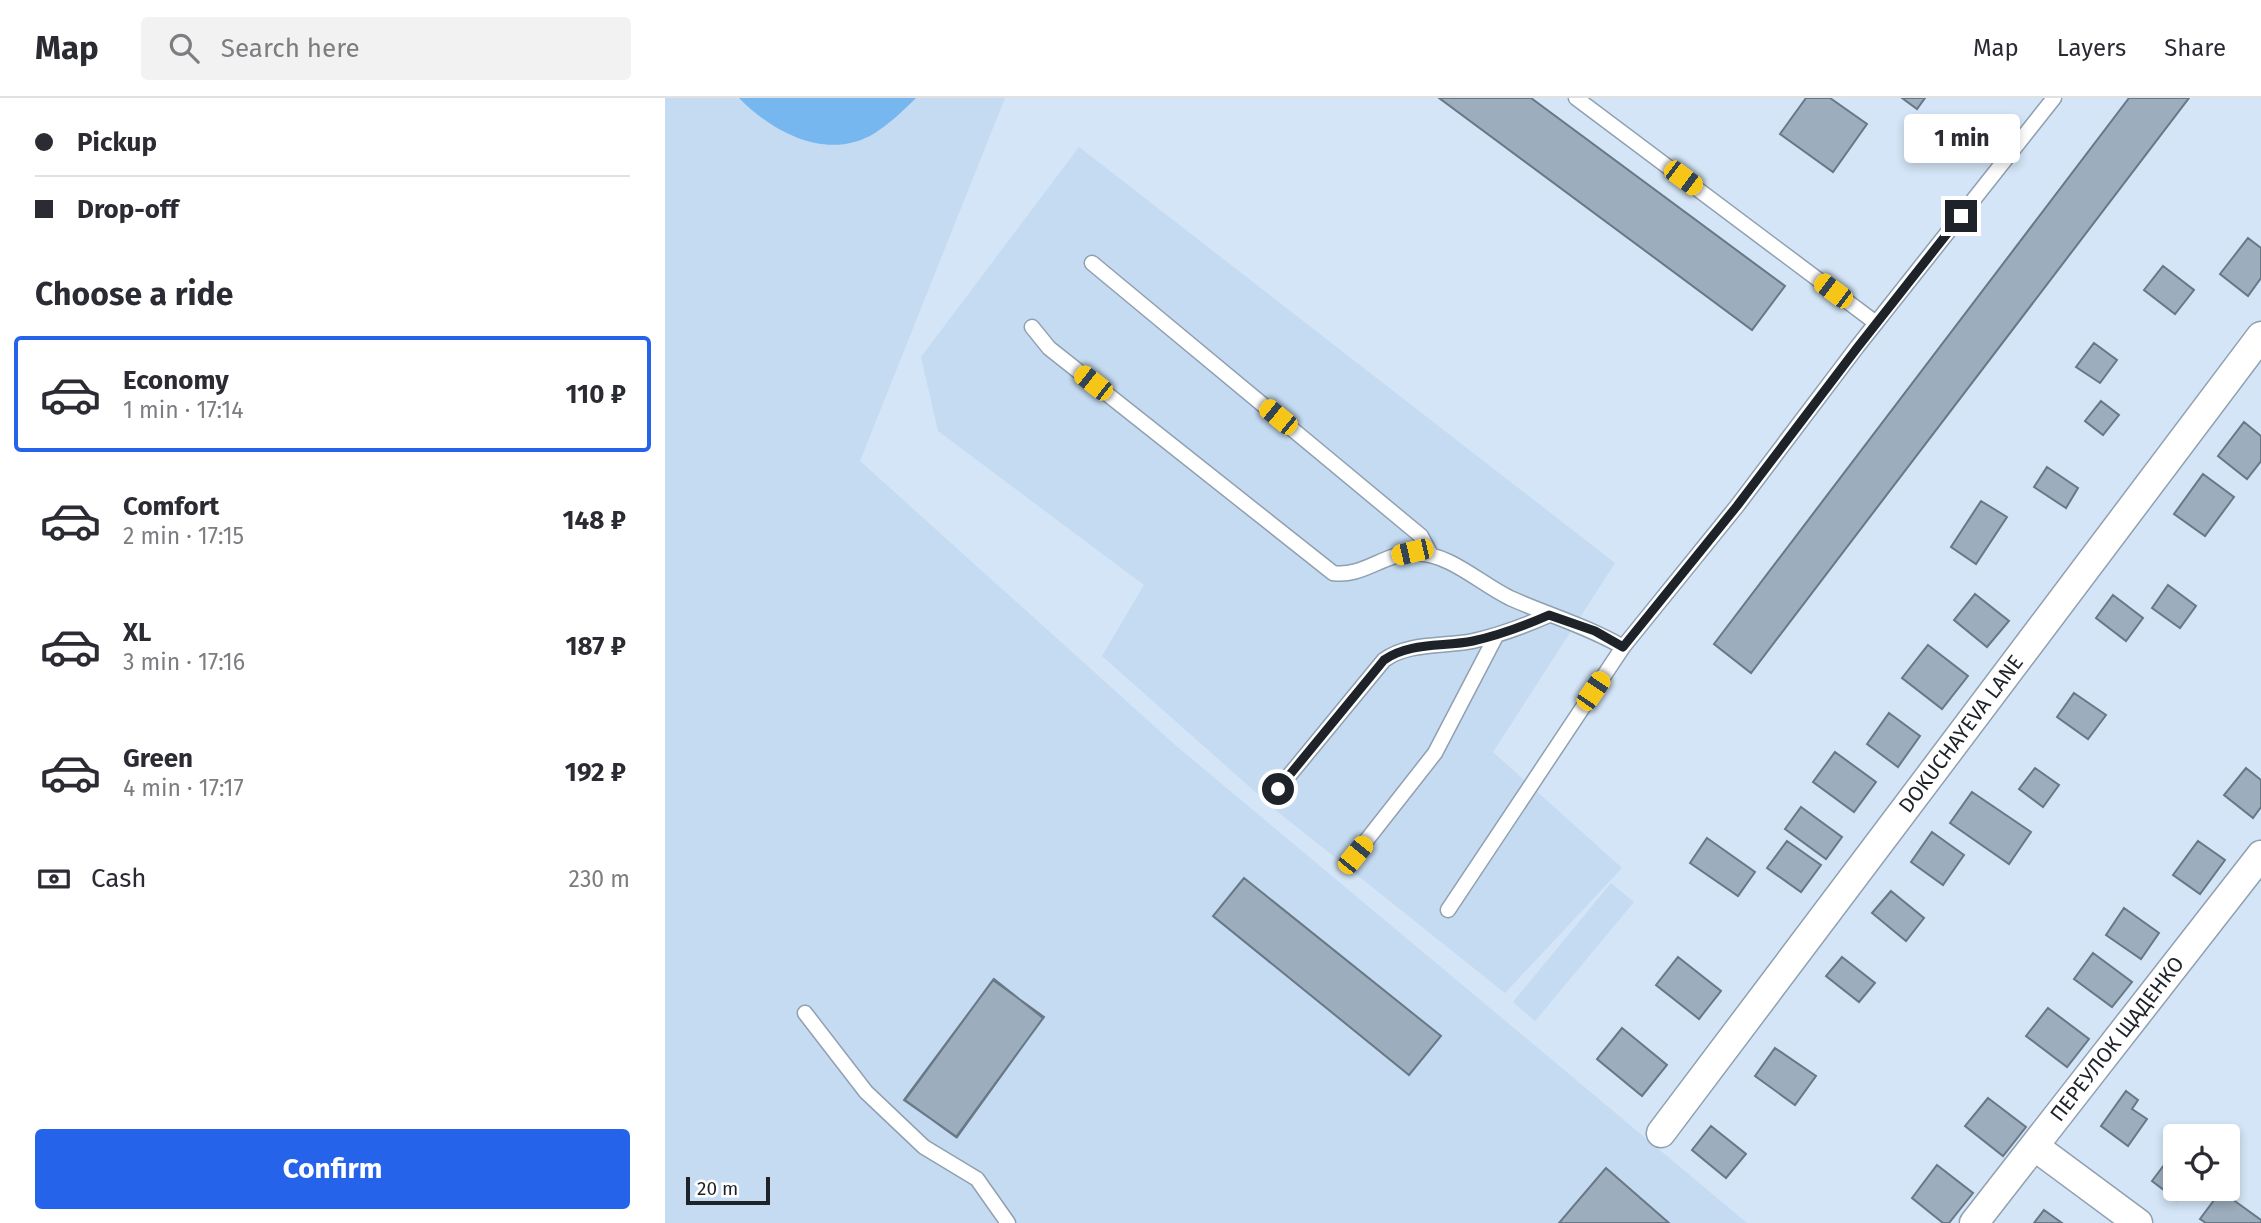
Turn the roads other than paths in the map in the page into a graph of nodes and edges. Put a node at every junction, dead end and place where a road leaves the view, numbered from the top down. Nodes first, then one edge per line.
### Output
1 (1576, 98) edge
2 (2054, 98) edge
3 (1092, 262) dead end
4 (1876, 323) junction
5 (1033, 327) dead end
6 (2261, 336) edge
7 (1431, 555) junction
8 (1549, 615) junction
9 (1496, 636) junction
10 (1623, 647) junction
11 (1278, 789) dead end
12 (1355, 855) dead end
13 (2261, 855) edge
14 (1448, 910) dead end
15 (804, 1013) dead end
16 (1661, 1133) dead end
17 (2034, 1146) junction
18 (1008, 1223) edge
19 (1973, 1223) edge
20 (2138, 1223) edge

1 - 4 lane
2 - 4 lane
3 - 7 lane
4 - 10 lane
5 - 7 lane
6 - 16 street, DOKUCHAYEVA LANE
7 - 8 lane
8 - 9 lane
8 - 10 lane
9 - 11 lane
9 - 12 lane
10 - 14 lane
13 - 17 street, ПЕРЕУЛОК ЩАДЕНКО
15 - 18 lane
17 - 19 street, ПЕРЕУЛОК ЩАДЕНКО
17 - 20 street

